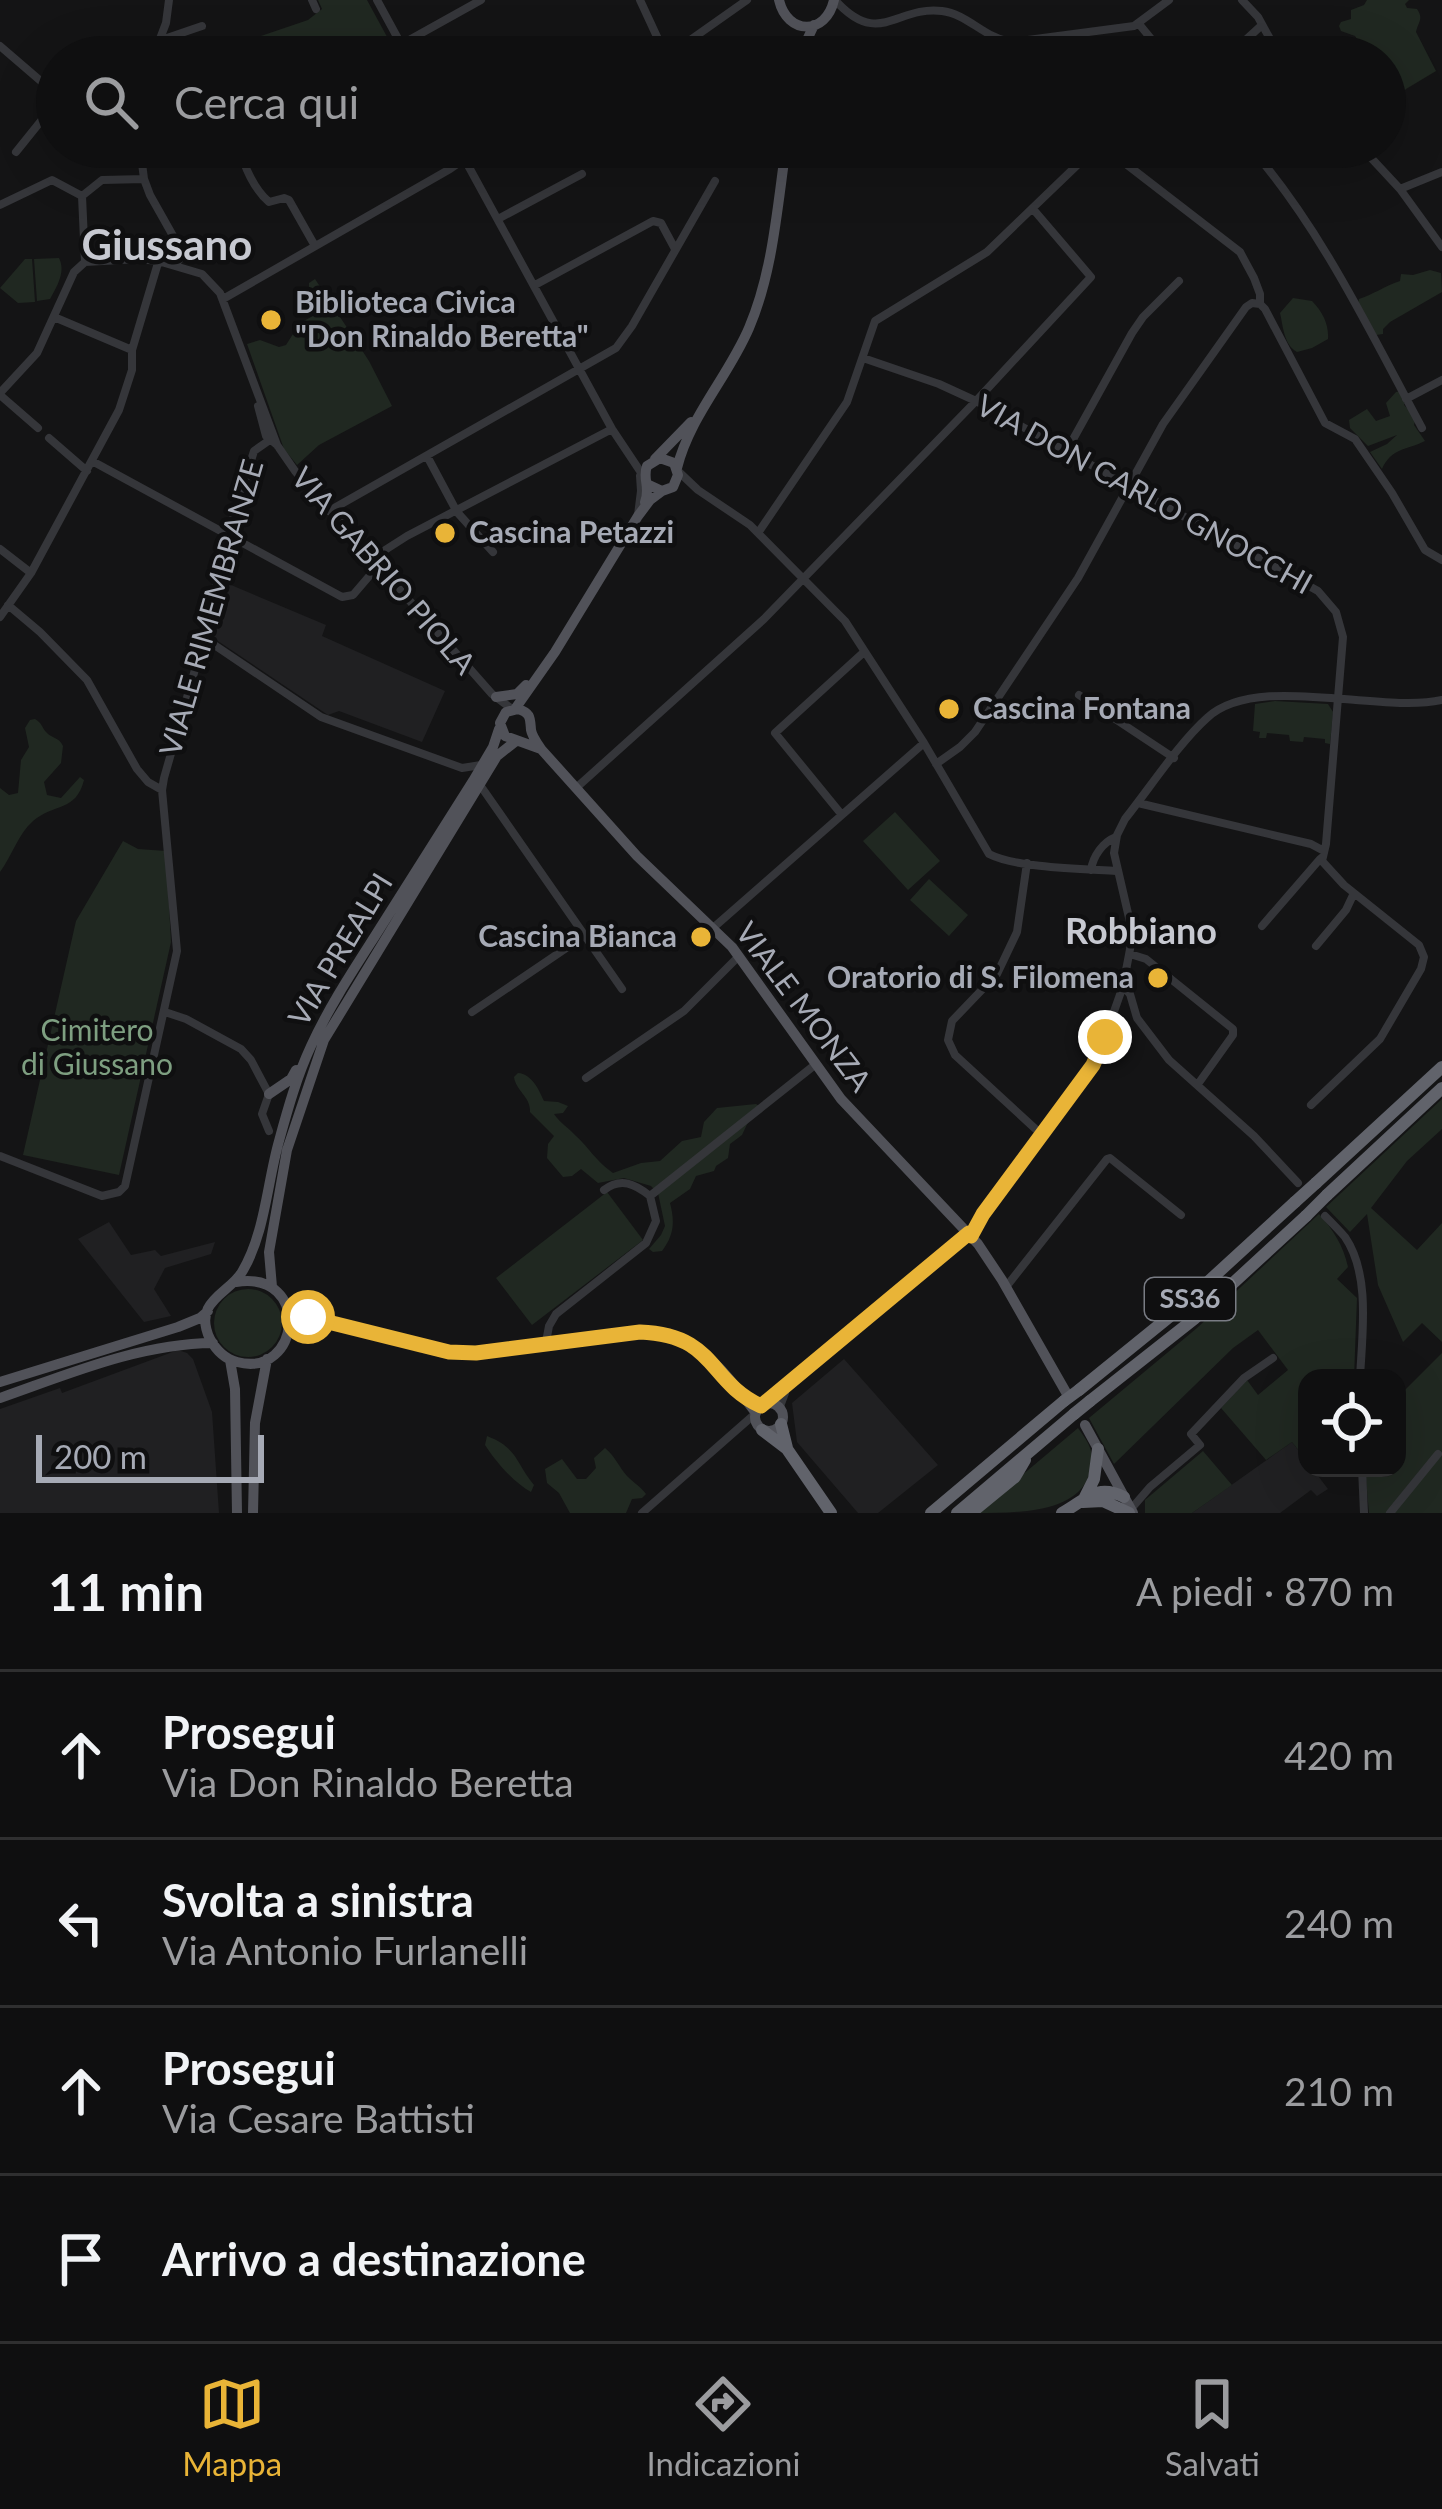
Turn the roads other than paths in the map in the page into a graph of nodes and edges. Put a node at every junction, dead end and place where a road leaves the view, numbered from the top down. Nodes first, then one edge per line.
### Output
1 (169, 0) edge
2 (377, 0) edge
3 (481, 0) edge
4 (640, 0) edge
5 (748, 0) edge
6 (834, 0) edge
7 (1169, 0) edge
8 (1242, 0) edge
9 (778, 1) edge
10 (828, 16) junction
11 (854, 16) junction
12 (793, 23) junction
13 (1139, 24) junction
14 (1262, 25) junction
15 (202, 26) dead end
16 (814, 26) junction
17 (1085, 32) junction
18 (161, 36) edge
19 (172, 36) edge
20 (397, 36) edge
21 (416, 36) edge
22 (654, 36) edge
23 (696, 36) edge
24 (795, 36) edge
25 (809, 36) edge
26 (991, 36) edge
27 (1056, 36) edge
28 (1088, 36) edge
29 (1149, 36) edge
30 (1250, 36) edge
31 (1268, 36) edge
32 (0, 46) edge
33 (36, 79) edge
34 (36, 126) edge
35 (16, 152) dead end
36 (143, 168) edge
37 (247, 168) edge
38 (447, 168) edge
39 (470, 168) edge
40 (783, 168) edge
41 (1077, 168) edge
42 (1128, 168) edge
43 (1266, 168) edge
44 (1380, 168) edge
45 (1442, 172) edge
46 (582, 173) dead end
47 (144, 179) junction
48 (715, 181) dead end
49 (1400, 189) junction
50 (82, 196) junction
51 (0, 205) edge
52 (1033, 209) junction
53 (498, 219) junction
54 (315, 246) junction
55 (1442, 248) edge
56 (676, 250) junction
57 (182, 254) junction
58 (143, 259) junction
59 (85, 262) junction
60 (158, 263) junction
61 (173, 265) junction
62 (185, 269) junction
63 (1179, 281) dead end
64 (535, 285) junction
65 (223, 299) junction
66 (1260, 304) junction
67 (54, 317) junction
68 (132, 350) junction
69 (863, 358) junction
70 (580, 369) junction
71 (1442, 380) edge
72 (0, 394) edge
73 (1406, 400) junction
74 (976, 401) junction
75 (701, 411) junction
76 (38, 428) dead end
77 (1422, 428) dead end
78 (612, 429) junction
79 (271, 437) junction
80 (50, 438) dead end
81 (1066, 452) junction
82 (427, 456) junction
83 (629, 458) junction
84 (92, 461) junction
85 (652, 461) junction
86 (678, 469) junction
87 (86, 471) junction
88 (644, 478) junction
89 (1129, 488) junction
90 (667, 489) junction
91 (698, 490) junction
92 (329, 511) junction
93 (457, 512) junction
94 (638, 516) junction
95 (758, 533) junction
96 (229, 535) junction
97 (0, 549) edge
98 (493, 552) dead end
99 (1442, 560) edge
100 (374, 563) junction
101 (31, 573) junction
102 (803, 579) junction
103 (8, 605) junction
104 (0, 617) edge
105 (204, 638) junction
106 (864, 652) junction
107 (551, 656) junction
108 (1079, 695) dead end
109 (494, 696) junction
110 (1340, 699) junction
111 (1442, 700) edge
112 (508, 715) junction
113 (525, 732) junction
114 (924, 743) junction
115 (1174, 758) junction
116 (936, 764) junction
117 (483, 765) junction
118 (462, 768) junction
119 (476, 783) junction
120 (575, 789) junction
121 (162, 790) junction
122 (1138, 802) junction
123 (842, 815) junction
124 (1116, 837) junction
125 (1323, 853) junction
126 (1027, 863) junction
127 (1090, 870) junction
128 (1117, 871) junction
129 (1354, 893) junction
130 (1262, 926) dead end
131 (713, 928) junction
132 (584, 936) junction
133 (1316, 946) dead end
134 (1130, 954) junction
135 (739, 956) junction
136 (1124, 986) junction
137 (622, 989) dead end
138 (164, 1012) junction
139 (472, 1012) dead end
140 (308, 1052) junction
141 (816, 1064) junction
142 (1442, 1067) edge
143 (586, 1078) dead end
144 (1198, 1084) junction
145 (1442, 1088) edge
146 (269, 1094) junction
147 (1311, 1105) dead end
148 (269, 1131) joint
149 (1042, 1135) junction
150 (0, 1156) edge
151 (270, 1174) junction
152 (1298, 1184) dead end
153 (604, 1190) dead end
154 (650, 1196) junction
155 (1181, 1215) dead end
156 (1325, 1216) dead end
157 (970, 1236) junction
158 (236, 1282) junction
159 (1006, 1287) junction
160 (272, 1288) junction
161 (287, 1306) junction
162 (208, 1311) junction
163 (556, 1314) junction
164 (332, 1323) junction
165 (286, 1340) junction
166 (566, 1341) junction
167 (213, 1343) junction
168 (545, 1343) junction
169 (1274, 1358) dead end
170 (267, 1359) junction
171 (230, 1360) junction
172 (1360, 1369) edge
173 (0, 1382) edge
174 (789, 1386) junction
175 (1070, 1395) junction
176 (0, 1398) edge
177 (761, 1408) junction
178 (780, 1417) junction
179 (1084, 1425) dead end
180 (762, 1430) junction
181 (735, 1432) junction
182 (787, 1449) junction
183 (1098, 1449) junction
184 (1027, 1453) junction
185 (1438, 1454) dead end
186 (1362, 1477) edge
187 (951, 1496) junction
188 (1122, 1501) edge
189 (1082, 1502) junction
190 (236, 1510) edge
191 (253, 1513) edge
192 (642, 1513) edge
193 (831, 1513) edge
194 (919, 1513) edge
195 (932, 1513) edge
196 (956, 1513) edge
197 (971, 1513) edge
198 (1061, 1513) edge
199 (1364, 1513) edge
200 (1390, 1513) edge

1 - 18 street
2 - 20 street
3 - 21 street
4 - 22 street
5 - 23 street
6 - 10 main road
6 - 11 street
7 - 13 street
8 - 14 street
9 - 12 main road
10 - 11 street
10 - 16 main road
11 - 26 street
12 - 16 main road
12 - 24 main road
13 - 17 street
13 - 29 street
14 - 30 street
14 - 31 street
15 - 19 street
16 - 25 main road
17 - 27 street
17 - 28 street
32 - 33 street
34 - 35 street
36 - 47 street
37 - 54 street
38 - 54 street
39 - 53 street
40 - 75 main road
41 - 52 street
42 - 66 street
43 - 73 street
44 - 49 street
45 - 49 street
46 - 53 street
47 - 50 street
47 - 57 street
48 - 56 street
49 - 55 street
50 - 51 street
50 - 59 street
52 - 69 street
52 - 74 street
53 - 64 street
54 - 65 street
56 - 64 street
56 - 70 street
57 - 61 street
57 - 62 street
58 - 59 street
58 - 60 street
58 - 61 street
59 - 67 street
60 - 62 street
60 - 68 street
61 - 62 street
62 - 65 street
63 - 81 street
64 - 70 street
65 - 79 street
66 - 89 street
66 - 99 street
67 - 68 street
67 - 72 street
68 - 84 street
69 - 74 street, VIA DON CARLO GNOCCHI
69 - 95 street
70 - 78 street
70 - 82 street
71 - 73 street
72 - 76 street
73 - 77 street
74 - 81 street, VIA DON CARLO GNOCCHI
74 - 102 street
75 - 85 main road
75 - 86 main road
78 - 83 street
78 - 93 street
79 - 92 street, VIA GABRIO PIOLA
79 - 96 street, VIALE RIMEMBRANZE
80 - 87 street
81 - 89 street, VIA DON CARLO GNOCCHI
82 - 92 street
82 - 93 street
83 - 85 street
83 - 88 street
84 - 87 street
84 - 96 street
85 - 86 main road
85 - 88 main road
86 - 90 main road
86 - 91 street
87 - 101 street
88 - 90 main road
88 - 94 main road
88 - 94 street
89 - 110 street, VIA DON CARLO GNOCCHI
89 - 116 street
90 - 91 street
90 - 94 main road
91 - 95 street
92 - 100 street, VIA GABRIO PIOLA
93 - 98 street
93 - 100 street
94 - 107 main road
95 - 102 street
96 - 100 street
96 - 105 street, VIALE RIMEMBRANZE
97 - 101 street
100 - 109 street, VIA GABRIO PIOLA
101 - 103 street
102 - 106 street
102 - 120 street
103 - 104 street
103 - 121 street
105 - 118 street
105 - 121 street, VIALE RIMEMBRANZE
106 - 114 street
106 - 123 street
107 - 109 main road
107 - 112 main road, VIA PREALPI
107 - 113 main road
108 - 115 street
109 - 112 street, VIA GABRIO PIOLA
110 - 111 street
110 - 115 street
110 - 125 street, VIA DON CARLO GNOCCHI
112 - 113 main road, VIALE MONZA
112 - 113 main road
112 - 117 main road, VIA PREALPI
113 - 119 main road, VIA PREALPI
113 - 120 main road, VIALE MONZA
114 - 116 street
114 - 123 street
115 - 122 street
116 - 126 street
117 - 118 street
117 - 119 main road, VIA PREALPI
118 - 119 street
119 - 132 street
119 - 140 main road, VIA PREALPI
119 - 160 main road, VIA PREALPI
120 - 131 main road, VIALE MONZA
121 - 138 street
122 - 124 street
122 - 125 street
123 - 131 street
124 - 127 street
124 - 128 street
125 - 129 street
125 - 130 street
126 - 127 street
126 - 149 street
127 - 128 street
128 - 134 street
129 - 133 street
129 - 147 street
131 - 135 main road, VIALE MONZA
132 - 137 street
132 - 139 street
134 - 136 street
134 - 144 street
135 - 141 main road, VIALE MONZA
135 - 143 street
136 - 144 street
136 - 149 street
138 - 146 street
138 - 150 street
140 - 146 main road
140 - 151 main road, VIA PREALPI
141 - 154 street
141 - 157 main road, VIALE MONZA
142 - 175 highway, SS36, bridge
144 - 152 street
145 - 184 highway, SS36, bridge
146 - 148 street
148 - 151 main road
149 - 157 street
151 - 158 main road, VIA PREALPI
153 - 154 street
154 - 163 street
155 - 159 street
156 - 172 street
157 - 159 main road, VIALE MONZA
157 - 174 street
158 - 160 main road
158 - 162 main road
159 - 175 main road, VIALE MONZA
160 - 161 main road
161 - 164 main road
161 - 165 main road
162 - 167 main road
162 - 173 main road
163 - 166 street
163 - 168 street
164 - 165 main road
164 - 168 main road
165 - 170 main road
166 - 168 main road
166 - 177 main road
167 - 171 main road
167 - 176 main road
169 - 188 street
170 - 171 main road
170 - 191 main road
171 - 190 main road
174 - 177 street
174 - 178 street
175 - 187 highway, SS36
177 - 178 main road
177 - 180 main road
177 - 181 street
178 - 180 main road
178 - 182 highway
179 - 183 main road
180 - 181 street
180 - 182 highway
181 - 192 street
182 - 193 highway
183 - 188 main road
183 - 189 highway
184 - 196 highway, SS36
184 - 197 highway
185 - 200 street
186 - 199 street
187 - 194 highway
187 - 195 highway, SS36
188 - 189 highway
189 - 198 highway

